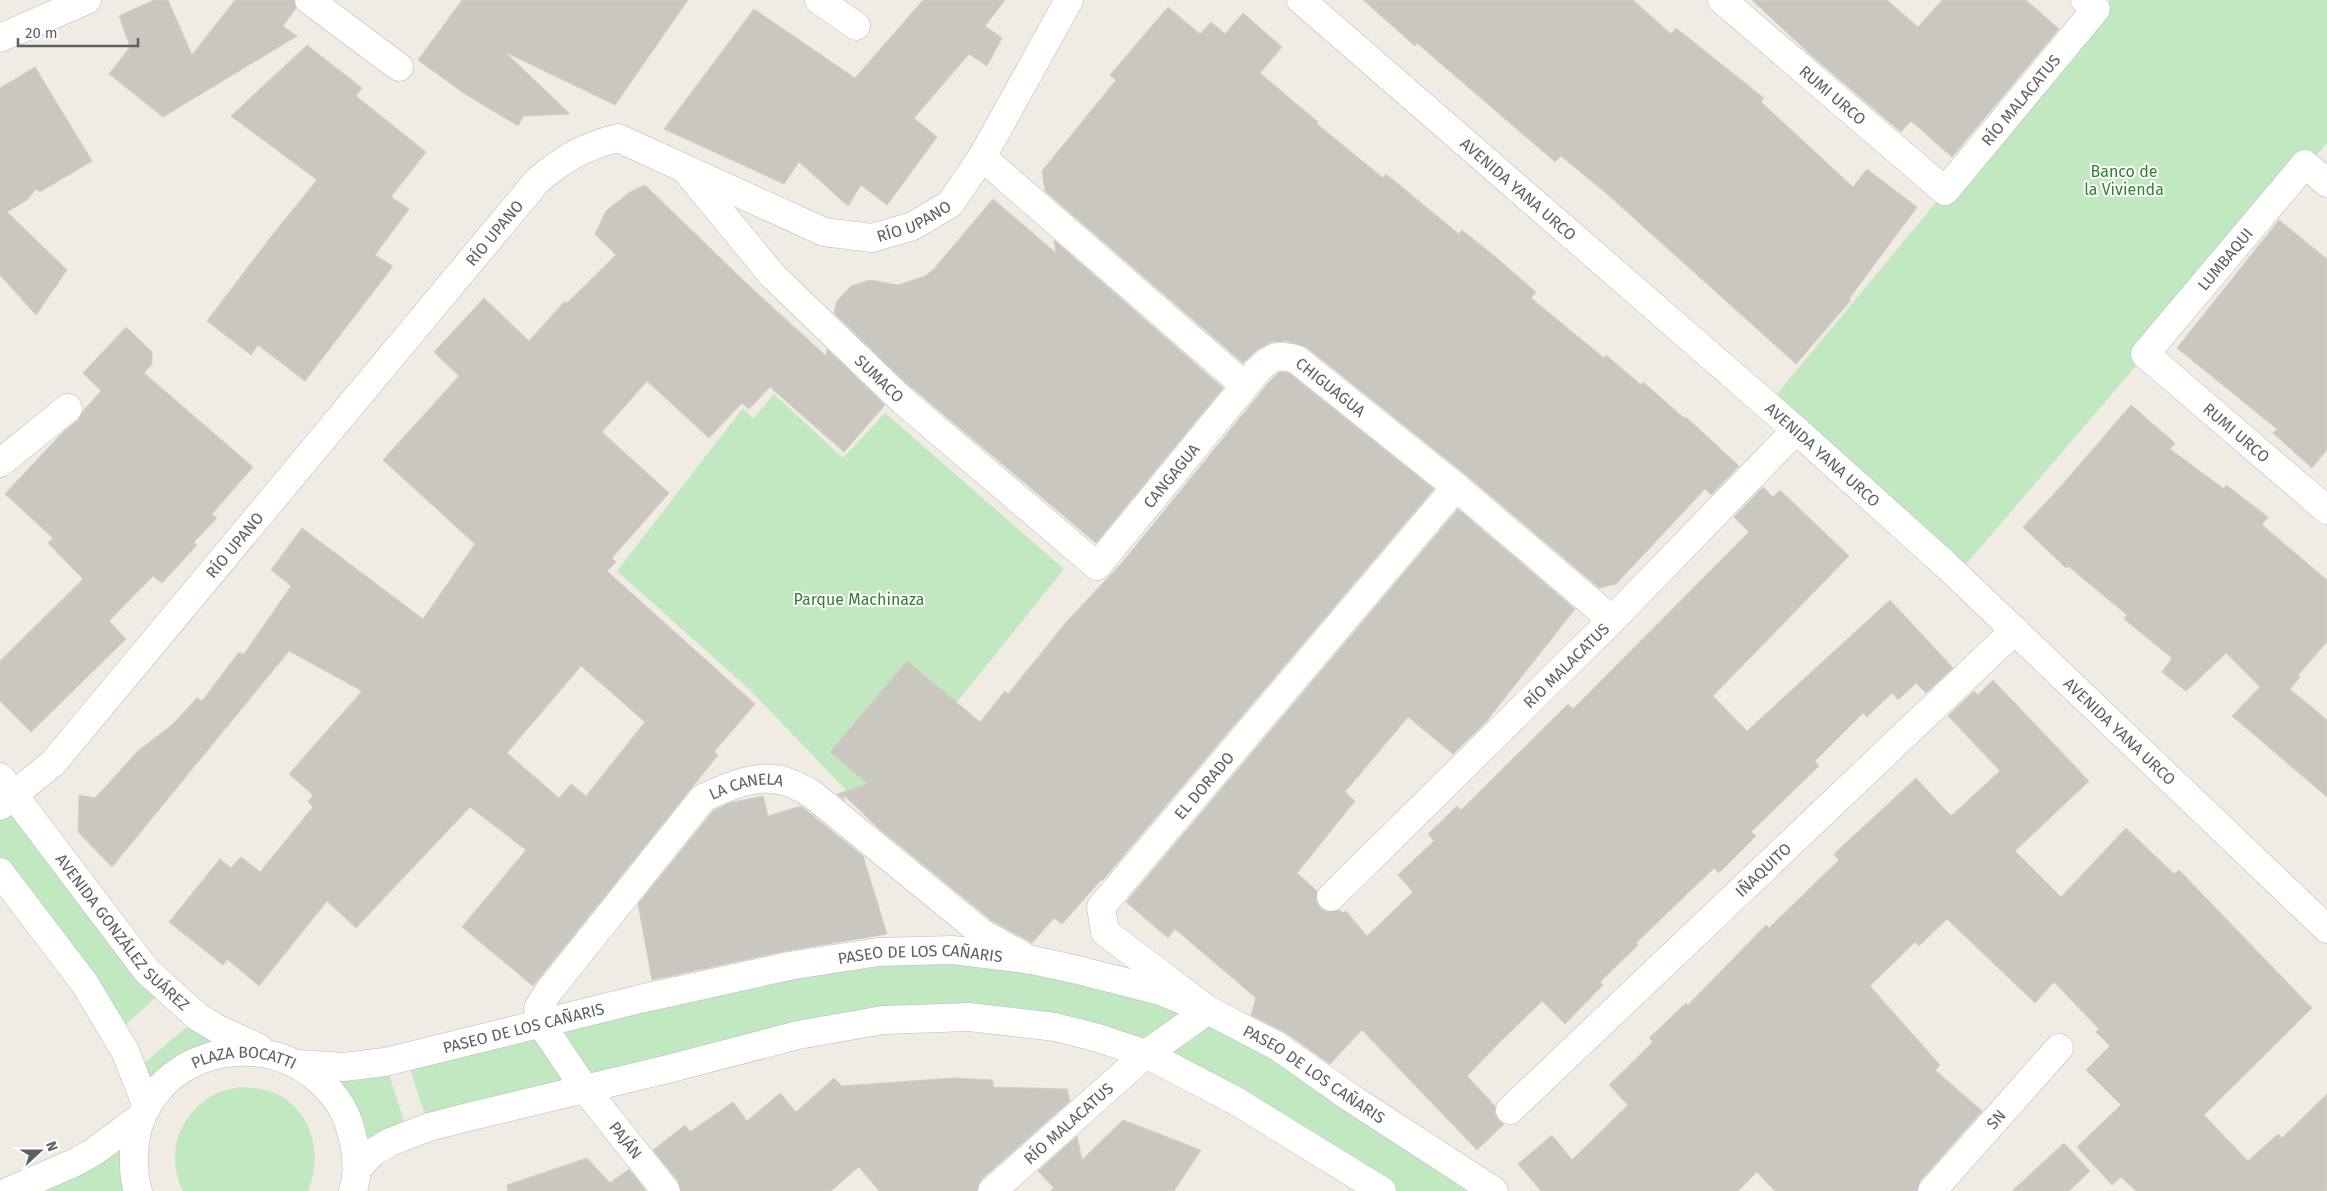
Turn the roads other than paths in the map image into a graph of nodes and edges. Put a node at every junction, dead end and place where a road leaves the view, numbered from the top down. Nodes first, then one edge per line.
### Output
1 (87, 0) edge
2 (309, 0) edge
3 (819, 0) edge
4 (1069, 0) edge
5 (1301, 0) edge
6 (1722, 0) edge
7 (2091, 5) edge
8 (856, 26) dead end
9 (0, 38) edge
10 (399, 67) dead end
11 (982, 157) junction
12 (684, 169) junction
13 (2327, 183) edge
14 (1945, 191) joint
15 (2145, 354) joint
16 (1244, 386) junction
17 (68, 408) dead end
18 (1796, 430) junction
19 (0, 463) edge
20 (1456, 487) junction
21 (2327, 510) edge
22 (1097, 566) joint
23 (1612, 620) junction
24 (2016, 630) junction
25 (4, 792) edge
26 (0, 872) edge
27 (1330, 897) dead end
28 (2327, 929) edge
29 (1032, 960) junction
30 (1208, 1010) junction
31 (541, 1024) junction
32 (2059, 1048) dead end
33 (272, 1054) junction
34 (1146, 1054) junction
35 (299, 1064) junction
36 (585, 1089) junction
37 (1510, 1110) dead end
38 (145, 1112) junction
39 (355, 1180) edge
40 (9, 1191) edge
41 (138, 1191) edge
42 (666, 1191) edge
43 (992, 1191) edge
44 (1382, 1191) edge
45 (1494, 1191) edge
46 (1932, 1191) edge

1 - 9 street
2 - 10 street
3 - 8 street
4 - 11 street, RÍO UPANO
5 - 18 street, AVENIDA YANA URCO
6 - 14 street, RUMI URCO
7 - 14 street, RÍO MALACATUS
11 - 12 street, RÍO UPANO
11 - 16 street
12 - 22 street, SUMACO
12 - 25 street, RÍO UPANO
13 - 15 street, LUMBAQUI
15 - 21 street, RUMI URCO
16 - 20 street, CHIGUAGUA
16 - 22 street, CANGAGUA
17 - 19 street
18 - 23 street, RÍO MALACATUS
18 - 24 street, AVENIDA YANA URCO
20 - 23 street, CHIGUAGUA
20 - 30 street, EL DORADO
23 - 27 street, RÍO MALACATUS
24 - 28 street, AVENIDA YANA URCO
24 - 37 street, IÑAQUITO
25 - 33 street, AVENIDA GONZÁLEZ SUÁREZ
26 - 38 street
29 - 30 street, PASEO DE LOS CAÑARIS
29 - 31 street, PASEO DE LOS CAÑARIS
29 - 31 street, LA CANELA
30 - 34 street
30 - 45 street, PASEO DE LOS CAÑARIS
31 - 35 street, PASEO DE LOS CAÑARIS
31 - 36 street
32 - 46 street, SN
33 - 35 street, PLAZA BOCATTI
33 - 38 street, PLAZA BOCATTI
34 - 36 street
34 - 43 street, RÍO MALACATUS
34 - 44 street
35 - 39 street, PLAZA BOCATTI
36 - 39 street
36 - 42 street, PAJÁN
38 - 40 street
38 - 41 street, PLAZA BOCATTI

